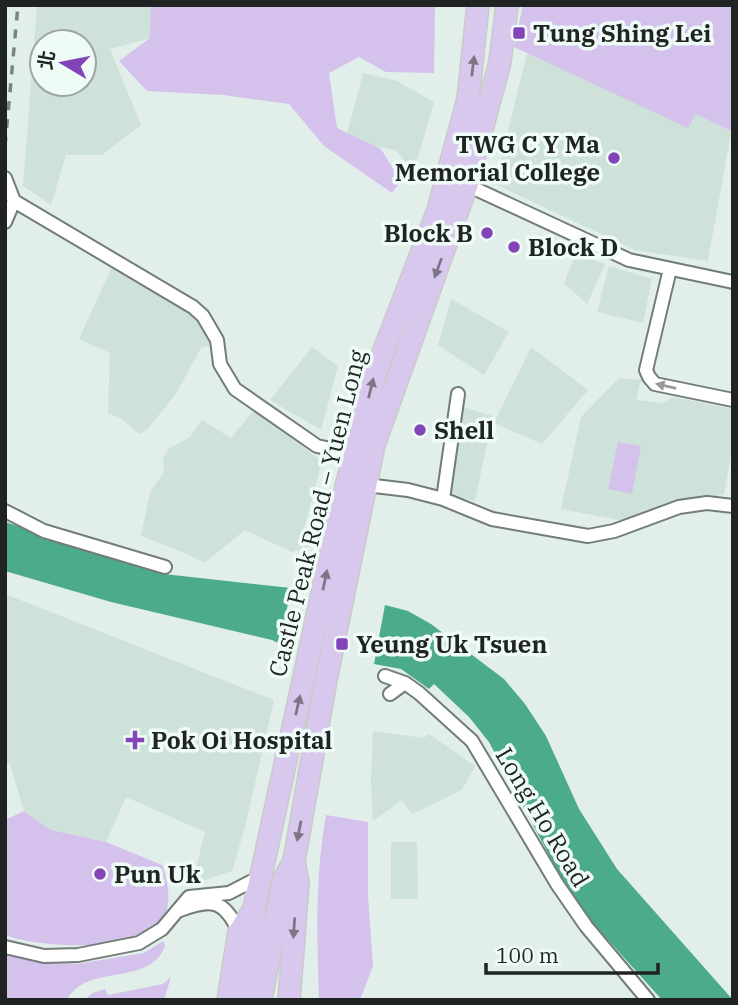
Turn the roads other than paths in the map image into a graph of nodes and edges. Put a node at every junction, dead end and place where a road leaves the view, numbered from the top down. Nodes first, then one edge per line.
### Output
1 (478, 5) edge
2 (507, 5) edge
3 (5, 178) edge
4 (467, 186) junction
5 (14, 201) junction
6 (5, 222) edge
7 (670, 269) junction
8 (733, 282) edge
9 (458, 394) dead end
10 (733, 400) edge
11 (354, 454) junction
12 (366, 485) junction
13 (443, 499) junction
14 (733, 506) edge
15 (5, 511) edge
16 (165, 567) dead end
17 (384, 676) dead end
18 (405, 683) junction
19 (390, 694) dead end
20 (294, 861) junction
21 (260, 877) junction
22 (254, 909) junction
23 (177, 911) junction
24 (239, 932) junction
25 (5, 947) edge
26 (231, 997) edge
27 (261, 1000) edge
28 (289, 1000) edge
29 (648, 1000) edge

11 -> 1 main road, Castle Peak Road – Yuen Long
2 - 4 main road, Castle Peak Road – Yuen Long
3 - 5 street
4 - 7 street
4 -> 12 main road, Castle Peak Road – Yuen Long
5 - 6 street
5 - 11 street
7 - 8 street
10 -> 7 street
9 - 13 street
21 -> 11 main road, Castle Peak Road – Yuen Long
12 - 13 street
12 -> 20 main road, Castle Peak Road – Yuen Long
13 - 14 street
15 - 16 street
17 - 18 street, Long Ho Road
18 - 19 street
18 - 29 street, Long Ho Road
20 - 27 main road, Castle Peak Road – Yuen Long
20 -> 28 main road
21 - 22 main road, Castle Peak Road – Yuen Long
21 - 23 street
22 - 24 main road
22 - 26 main road, Castle Peak Road – Yuen Long
23 - 24 street
23 - 25 street
24 - 26 main road

